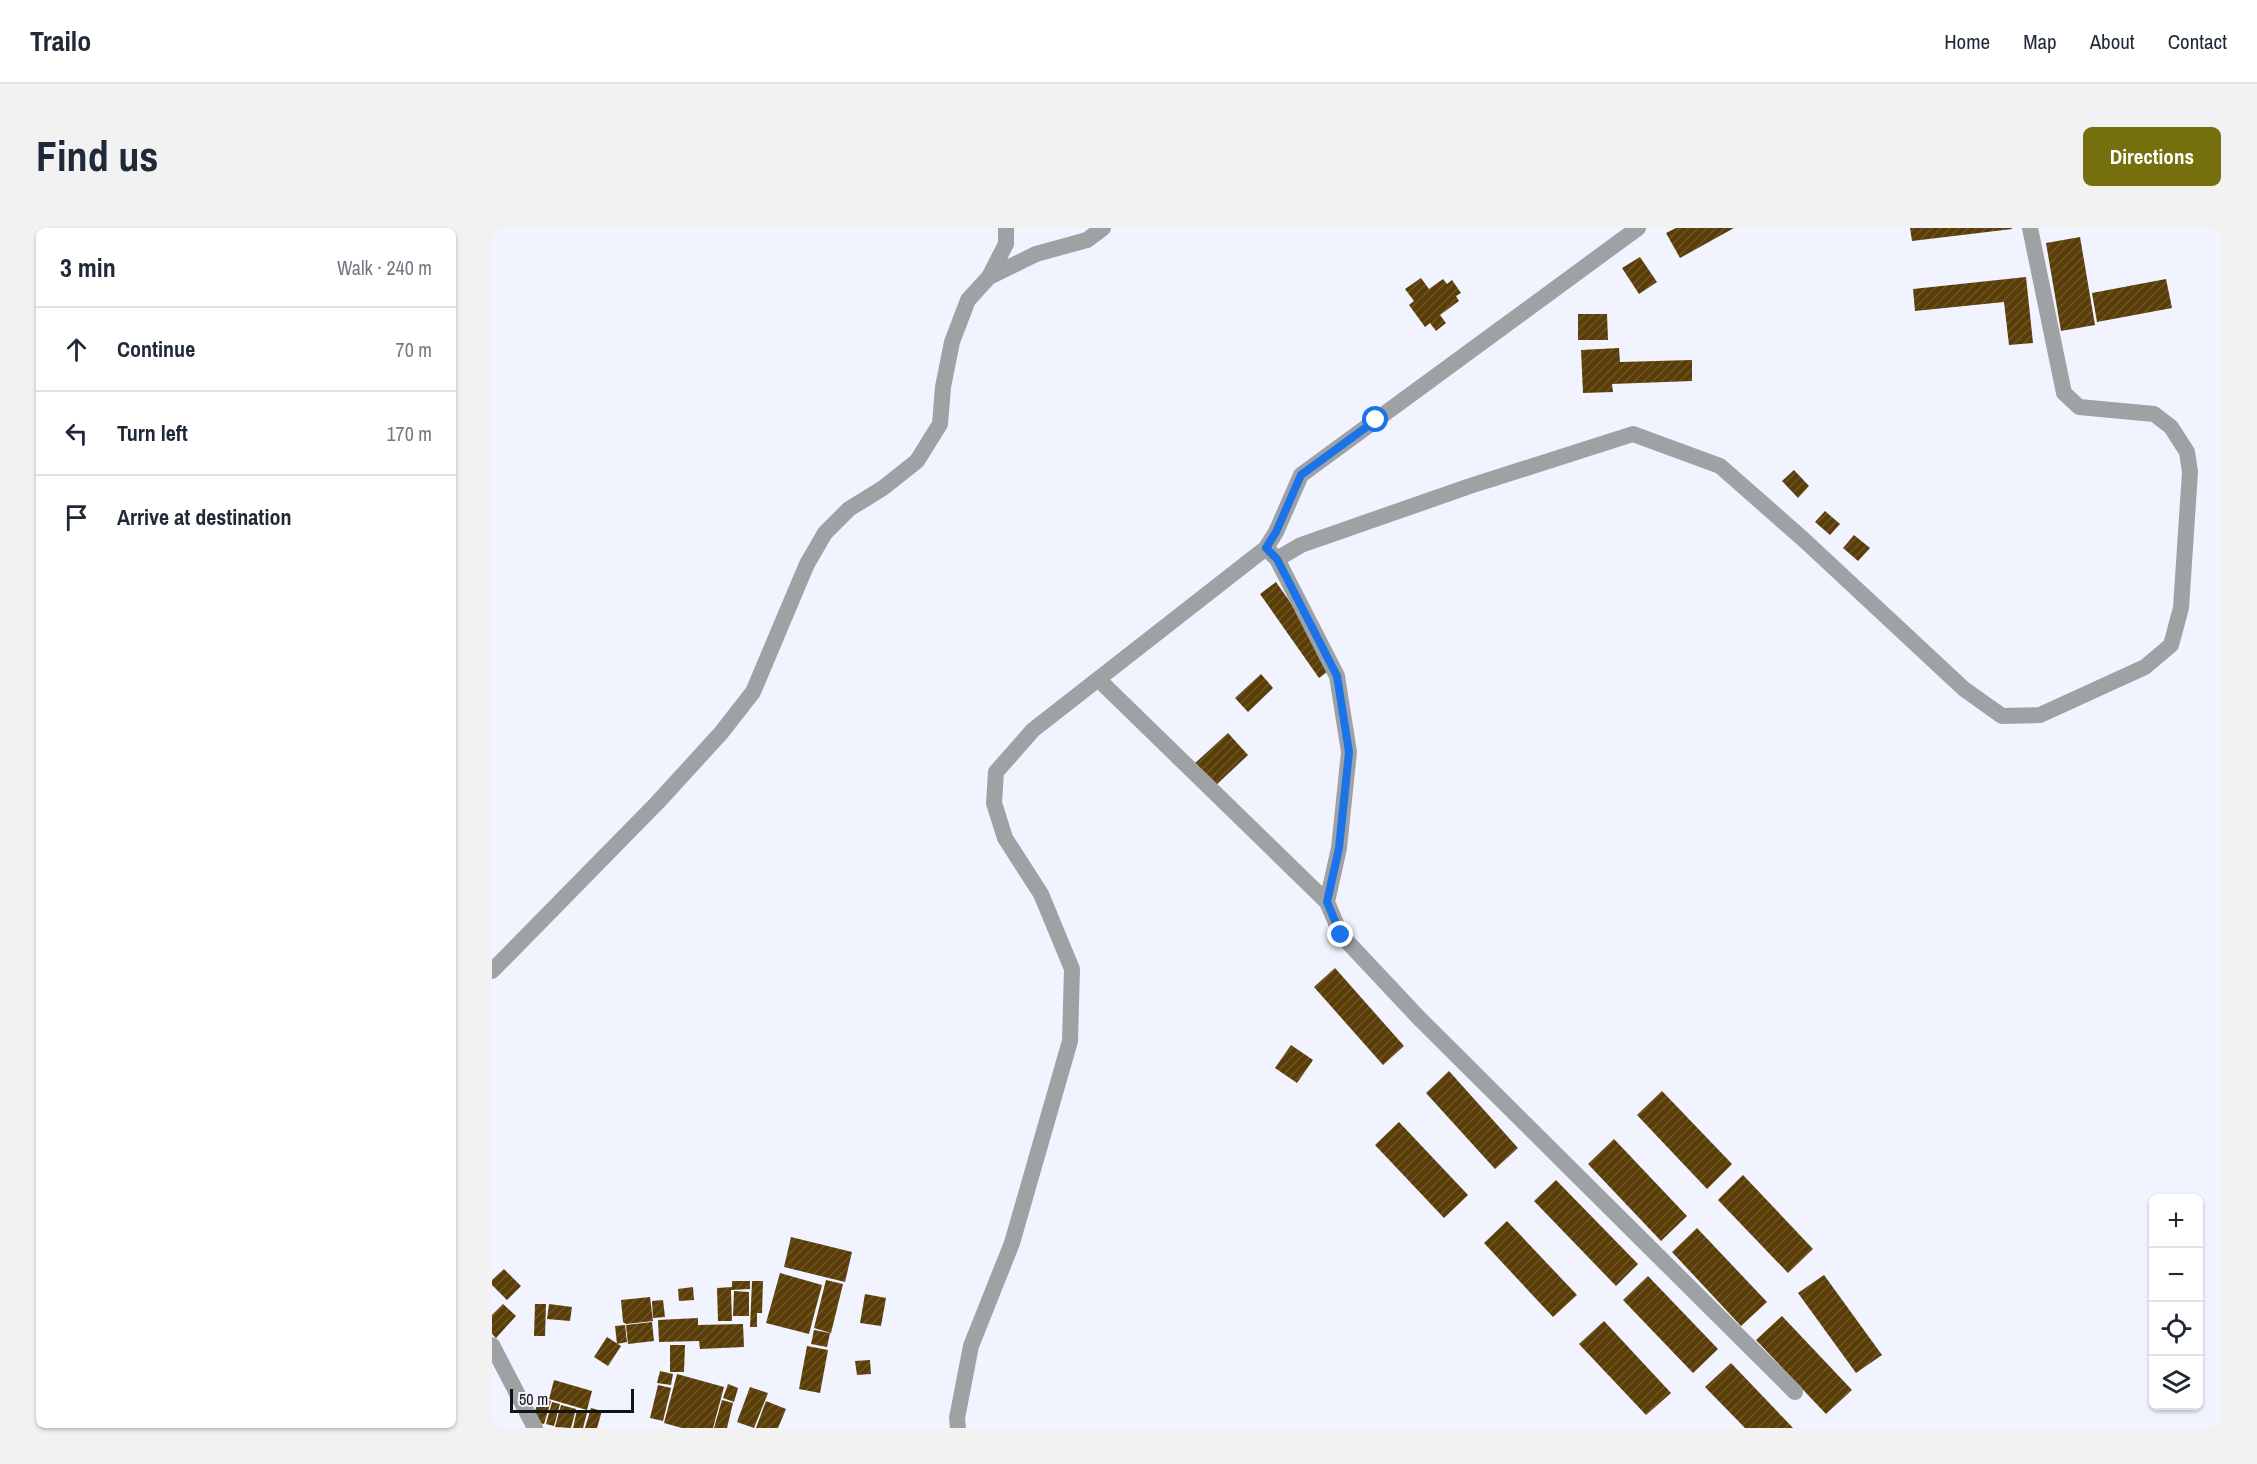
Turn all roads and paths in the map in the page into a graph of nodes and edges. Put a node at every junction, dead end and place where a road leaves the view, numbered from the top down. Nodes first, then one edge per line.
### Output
1 (1006, 228) edge
2 (1103, 228) edge
3 (1638, 228) edge
4 (2030, 228) edge
5 (989, 277) junction
6 (1272, 554) junction
7 (1098, 679) junction
8 (1327, 902) junction
9 (492, 971) edge
10 (492, 1345) edge
11 (1795, 1392) dead end
12 (535, 1428) edge
13 (958, 1428) edge

1 - 5 street
2 - 5 street
3 - 6 street
4 - 6 street
5 - 9 street
6 - 7 street
6 - 8 street
7 - 8 street
7 - 13 street
8 - 11 street
10 - 12 street

